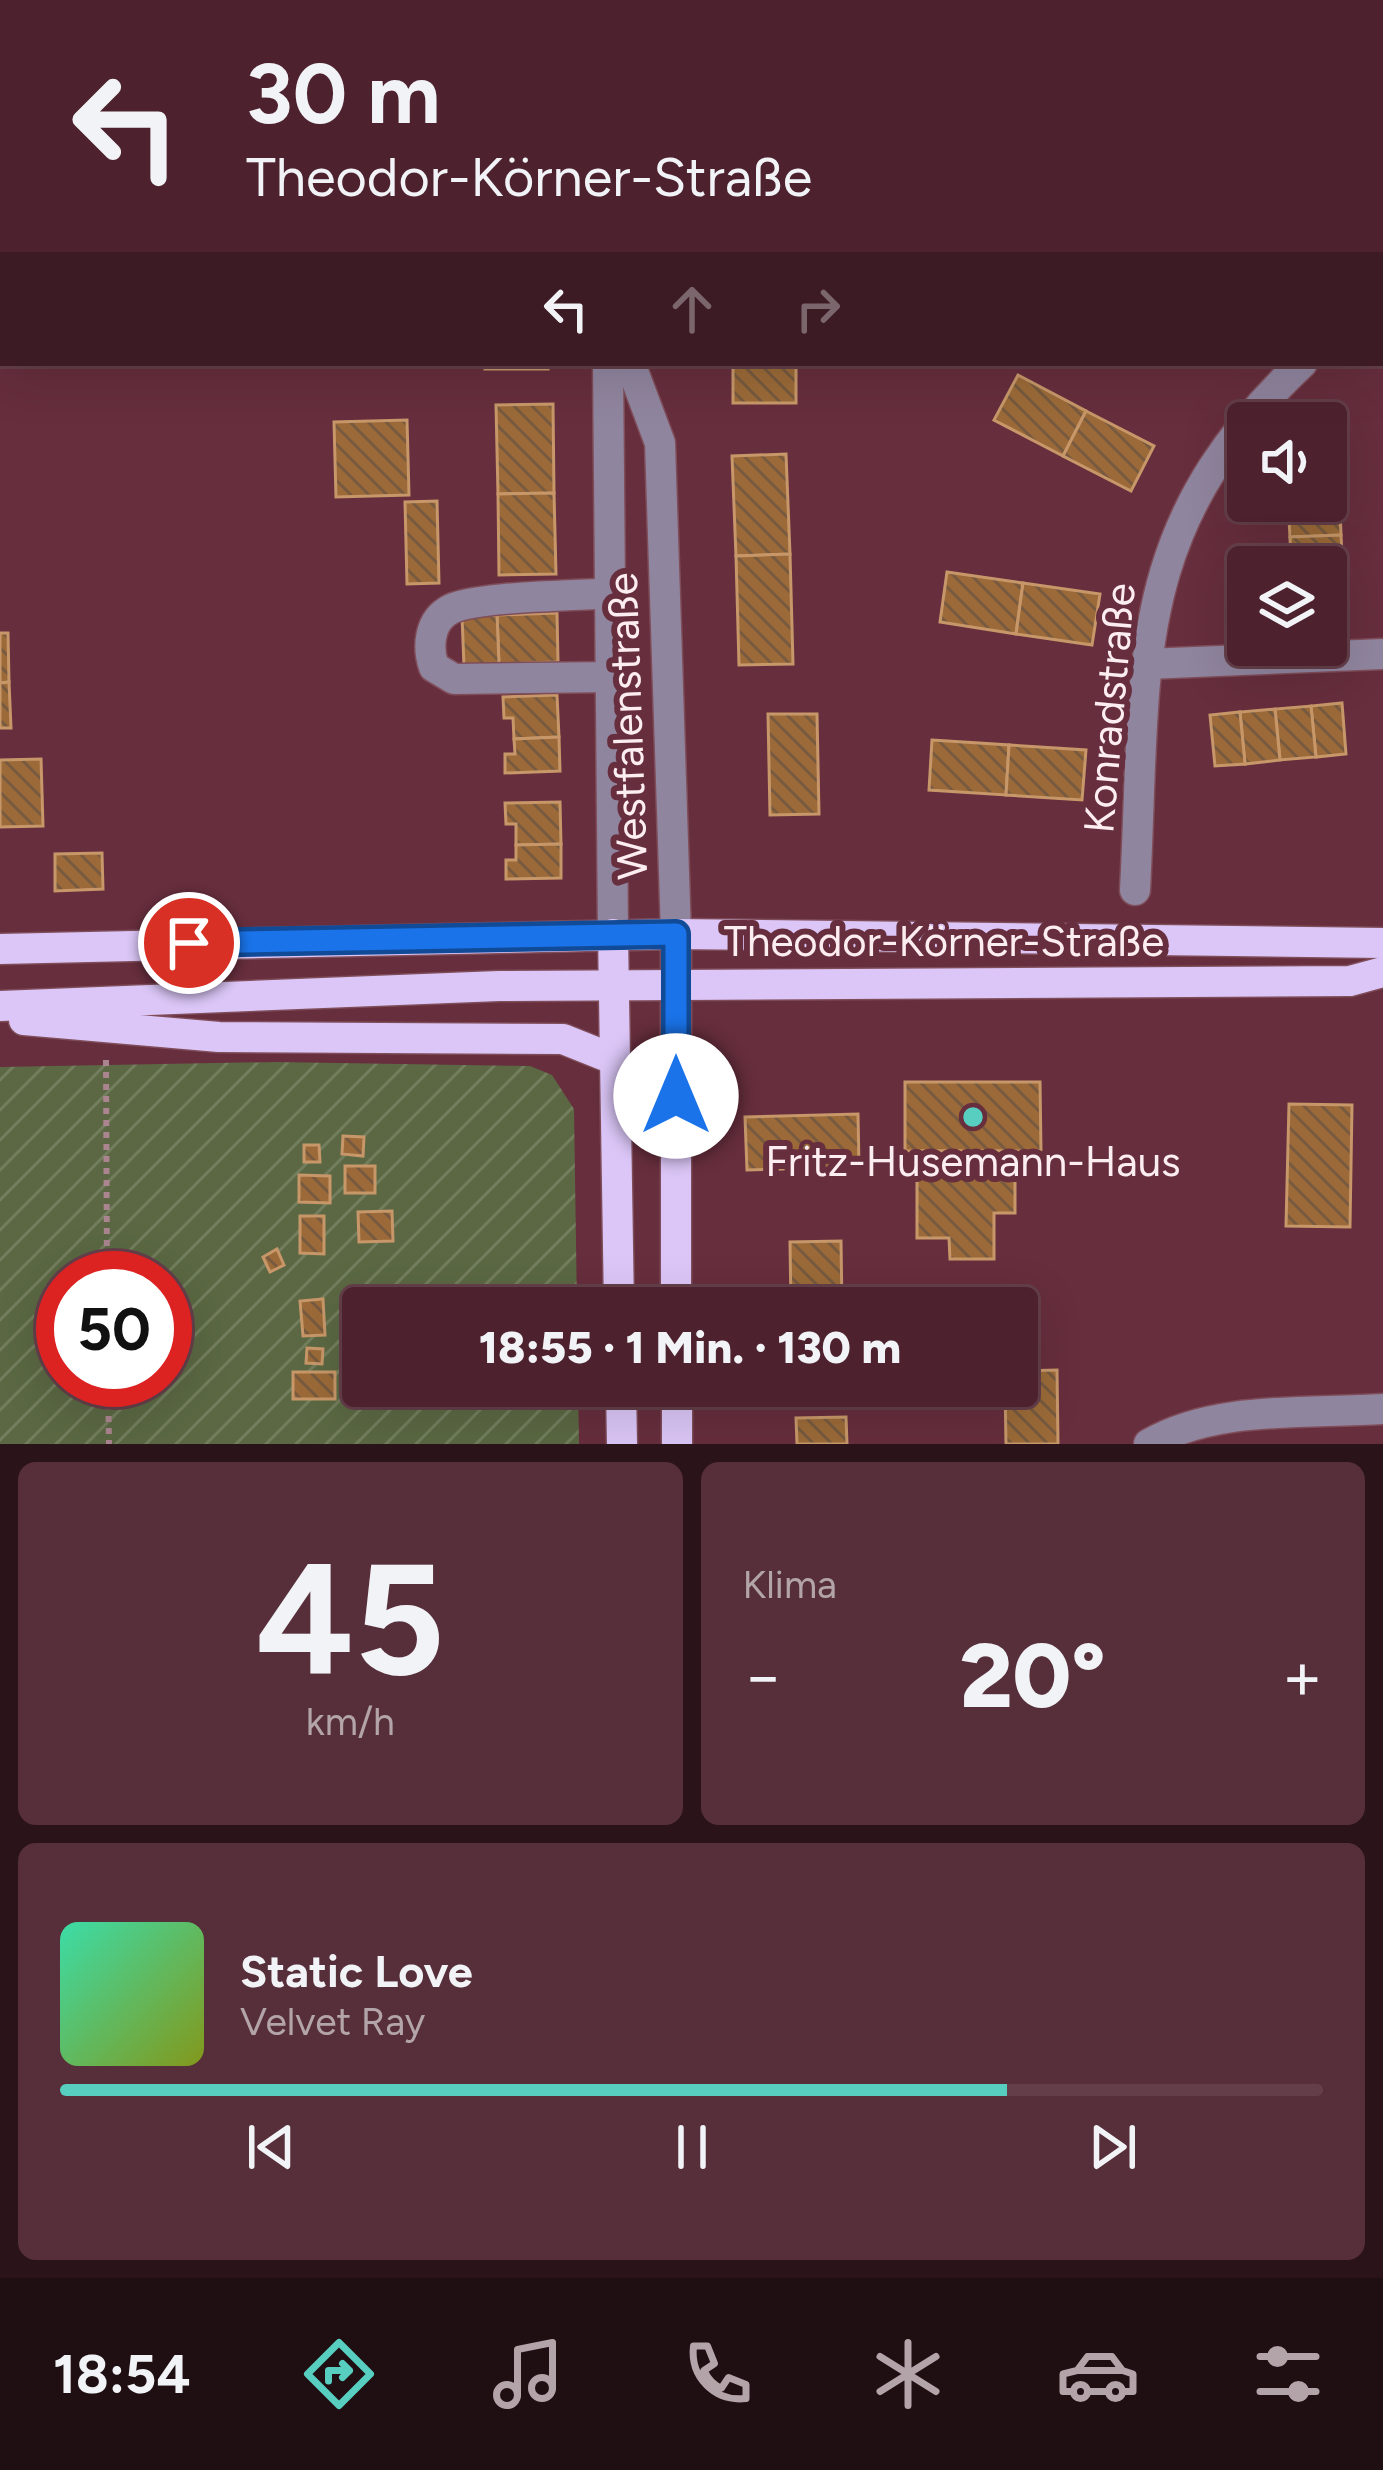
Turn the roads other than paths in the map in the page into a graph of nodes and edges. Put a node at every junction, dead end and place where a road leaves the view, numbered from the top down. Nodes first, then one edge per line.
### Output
1 (608, 366) edge
2 (631, 366) edge
3 (1299, 366) edge
4 (611, 593) junction
5 (1383, 654) edge
6 (1148, 664) junction
7 (612, 677) junction
8 (1136, 890) dead end
9 (613, 934) junction
10 (676, 934) junction
11 (1383, 943) edge
12 (0, 949) edge
13 (1383, 972) edge
14 (612, 984) junction
15 (677, 984) junction
16 (0, 1006) edge
17 (0, 1017) edge
18 (614, 1059) junction
19 (619, 1287) edge
20 (676, 1287) edge
21 (621, 1407) edge
22 (677, 1407) edge
23 (1383, 1408) edge
24 (622, 1444) edge
25 (677, 1444) edge
26 (1149, 1444) edge

1 - 4 street, Westfalenstraße
2 - 10 street, Westfalenstraße
3 - 6 street, Konradstraße
4 - 7 street, Westfalenstraße
4 - 7 street
5 - 6 street
6 - 8 street, Konradstraße
7 - 9 street, Westfalenstraße
9 - 10 main road, Theodor-Körner-Straße
9 - 12 main road, Theodor-Körner-Straße
9 - 14 main road, Westfalenstraße
10 - 11 main road, Theodor-Körner-Straße
10 - 15 main road, Westfalenstraße
13 - 15 main road, Theodor-Körner-Straße
14 - 15 main road, Theodor-Körner-Straße
14 - 16 main road, Theodor-Körner-Straße
14 - 18 main road, Westfalenstraße
15 - 20 main road, Westfalenstraße
17 - 18 main road
18 - 19 main road, Westfalenstraße
21 - 24 main road
22 - 25 main road
23 - 26 street

